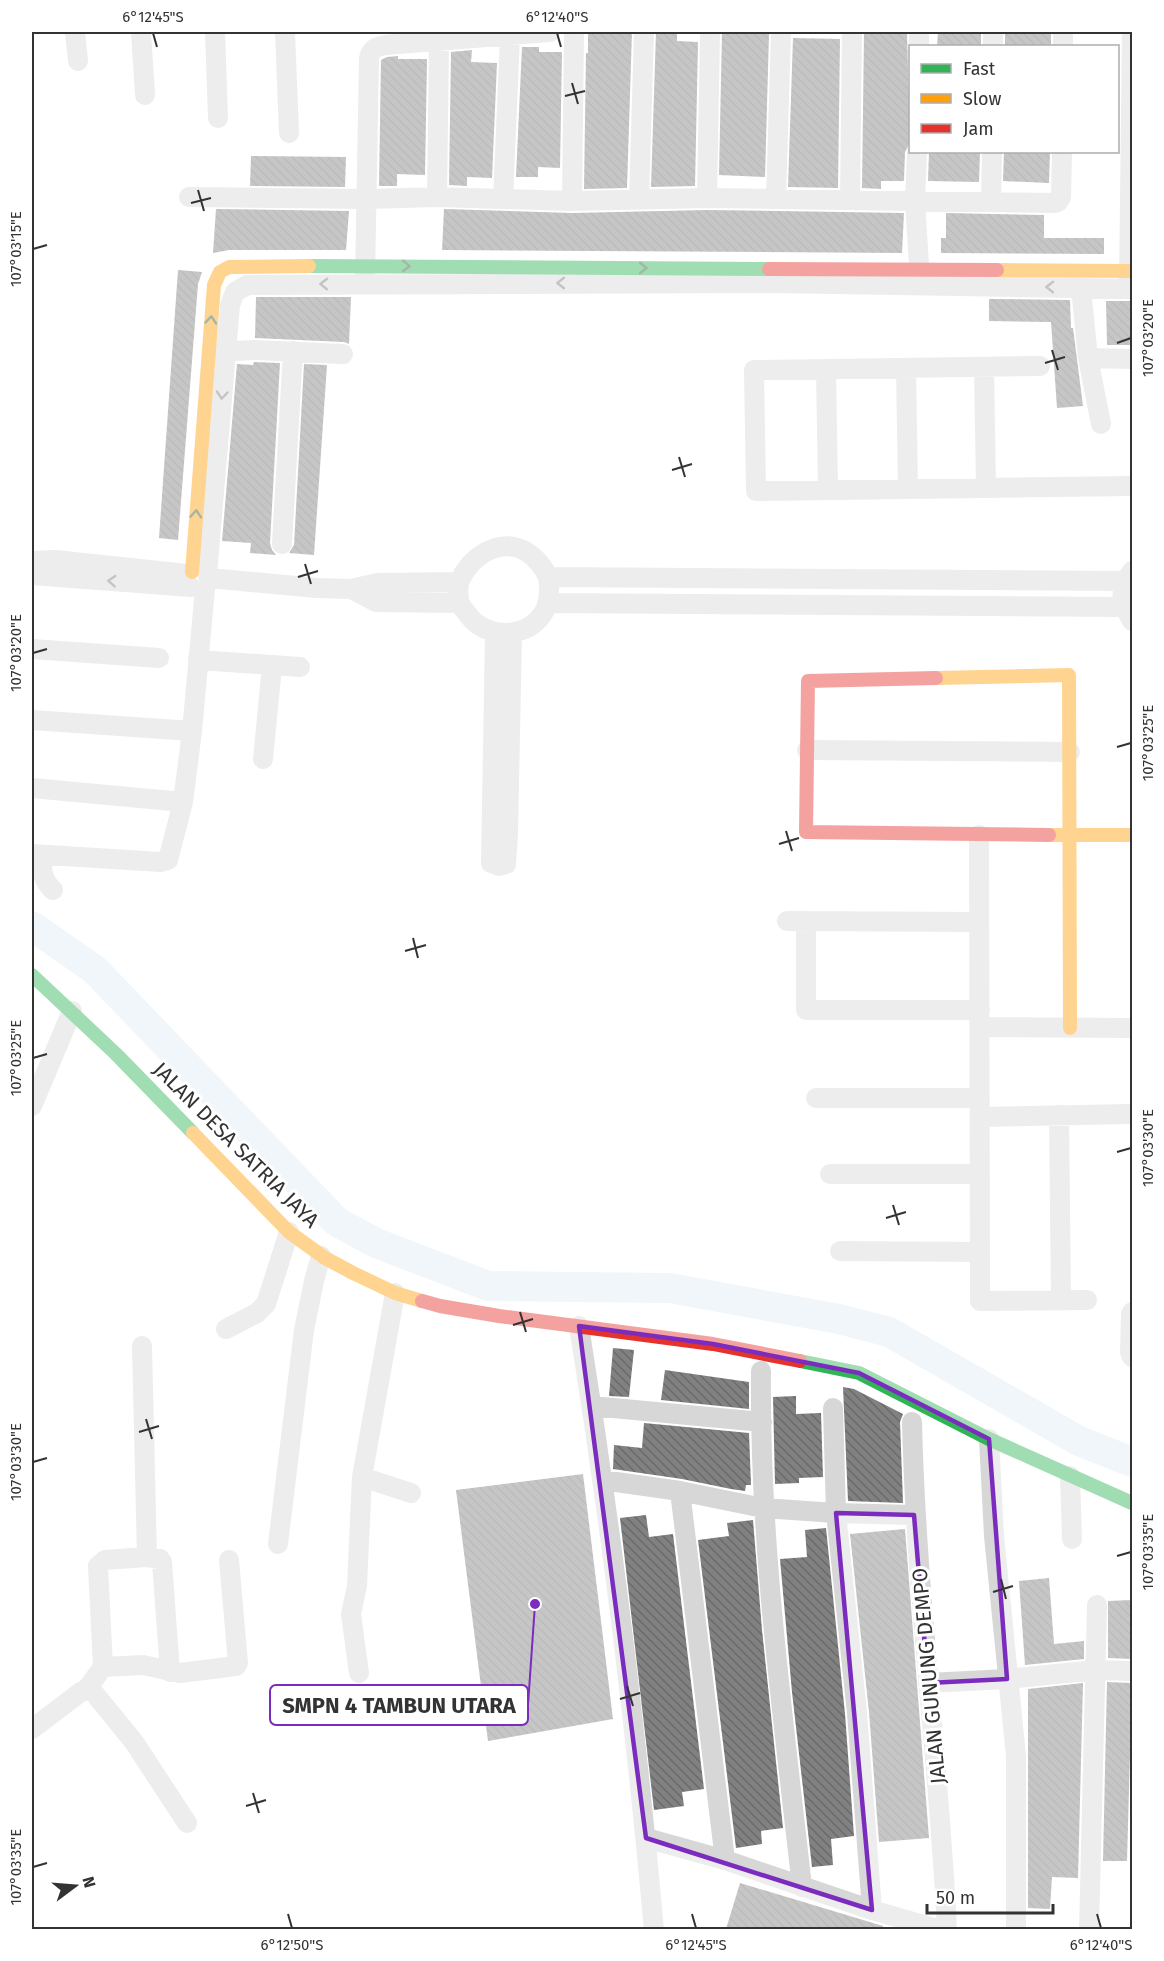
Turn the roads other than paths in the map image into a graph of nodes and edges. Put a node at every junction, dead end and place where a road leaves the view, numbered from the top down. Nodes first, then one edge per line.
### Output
1 (75, 32) edge
2 (141, 32) edge
3 (215, 32) edge
4 (285, 32) edge
5 (550, 32) edge
6 (573, 32) edge
7 (644, 32) edge
8 (711, 32) edge
9 (781, 32) edge
10 (852, 32) edge
11 (1131, 32) edge
12 (510, 36) junction
13 (439, 42) junction
14 (78, 61) dead end
15 (145, 95) dead end
16 (218, 118) dead end
17 (290, 133) dead end
18 (916, 153) edge
19 (992, 153) edge
20 (1062, 153) edge
21 (189, 197) dead end
22 (437, 197) junction
23 (707, 198) junction
24 (367, 199) junction
25 (503, 199) junction
26 (639, 200) junction
27 (776, 200) junction
28 (849, 200) junction
29 (572, 201) junction
30 (915, 201) junction
31 (992, 202) junction
32 (1131, 205) edge
33 (365, 275) junction
34 (920, 278) junction
35 (1131, 280) edge
36 (214, 285) junction
37 (1081, 288) junction
38 (235, 292) junction
39 (293, 351) junction
40 (217, 352) junction
41 (343, 354) dead end
42 (1088, 358) junction
43 (1132, 359) edge
44 (1040, 366) dead end
45 (984, 367) junction
46 (906, 368) junction
47 (826, 369) junction
48 (1101, 424) dead end
49 (1132, 486) edge
50 (986, 488) junction
51 (908, 489) junction
52 (828, 490) junction
53 (282, 544) dead end
54 (32, 561) edge
55 (32, 575) edge
56 (549, 576) junction
57 (1128, 576) edge
58 (199, 579) junction
59 (459, 582) junction
60 (351, 589) junction
61 (459, 603) junction
62 (549, 603) junction
63 (1128, 614) edge
64 (503, 633) junction
65 (32, 649) edge
66 (159, 658) dead end
67 (198, 660) junction
68 (272, 666) junction
69 (300, 667) dead end
70 (32, 720) edge
71 (192, 731) junction
72 (807, 750) junction
73 (1070, 752) junction
74 (263, 759) dead end
75 (32, 788) edge
76 (183, 802) junction
77 (979, 834) junction
78 (1068, 835) junction
79 (1132, 835) edge
80 (36, 855) edge
81 (53, 890) dead end
82 (979, 922) junction
83 (32, 975) edge
84 (72, 1011) junction
85 (980, 1019) junction
86 (1070, 1028) junction
87 (1132, 1028) edge
88 (816, 1098) dead end
89 (32, 1106) edge
90 (980, 1107) junction
91 (1129, 1114) dead end
92 (1059, 1115) junction
93 (830, 1174) dead end
94 (980, 1174) junction
95 (290, 1232) junction
96 (840, 1251) dead end
97 (980, 1252) junction
98 (321, 1256) junction
99 (395, 1293) junction
100 (1087, 1299) dead end
101 (1060, 1300) junction
102 (1132, 1312) edge
103 (579, 1326) junction
104 (226, 1329) dead end
105 (142, 1346) dead end
106 (1132, 1357) edge
107 (761, 1371) dead end
108 (592, 1406) junction
109 (833, 1408) dead end
110 (762, 1422) junction
111 (912, 1422) dead end
112 (989, 1439) junction
113 (1070, 1476) junction
114 (362, 1477) junction
115 (602, 1480) junction
116 (680, 1491) junction
117 (411, 1493) dead end
118 (1132, 1503) edge
119 (763, 1508) junction
120 (836, 1513) junction
121 (914, 1515) junction
122 (1072, 1539) dead end
123 (278, 1544) dead end
124 (147, 1557) junction
125 (229, 1560) dead end
126 (1097, 1605) dead end
127 (103, 1667) junction
128 (1096, 1670) junction
129 (1132, 1671) edge
130 (170, 1672) junction
131 (359, 1673) dead end
132 (1007, 1679) junction
133 (928, 1683) junction
134 (86, 1690) junction
135 (32, 1729) edge
136 (187, 1823) dead end
137 (646, 1839) junction
138 (725, 1860) junction
139 (802, 1887) junction
140 (872, 1910) junction
141 (654, 1929) edge
142 (941, 1929) edge
143 (947, 1929) edge
144 (1016, 1929) edge
145 (1089, 1929) edge

1 - 14 street
2 - 15 street
3 - 16 street
4 - 17 street
5 - 12 street
6 - 29 street
7 - 26 street
8 - 23 street
9 - 27 street
10 - 28 street
11 - 32 street
12 - 13 street
12 - 25 street
13 - 22 street
13 - 24 street
18 - 30 street
19 - 31 street
20 - 31 street
21 - 24 street
22 - 24 street
22 - 25 street
23 - 26 street
23 - 27 street
24 - 33 street
25 - 29 street
26 - 29 street
27 - 28 street
28 - 30 street
30 - 31 street
30 - 34 street
32 - 35 street
33 - 34 street
33 - 36 street
33 -> 38 street
34 - 35 street
37 -> 34 street
35 - 37 street
36 - 38 street
40 -> 36 street
37 - 42 street
38 - 40 street
39 - 40 street
39 - 41 street
39 - 53 street
40 - 58 street
42 - 43 street
42 - 48 street
44 - 45 street
45 - 46 street
45 - 50 street
46 - 47 street
46 - 51 street
47 - 52 street
47 - 52 street
49 - 50 street
50 - 51 street
51 - 52 street
54 - 58 street
58 -> 55 street
56 - 57 street
56 - 59 street
56 - 62 street
57 - 63 street
58 - 60 street
58 - 67 street
59 - 60 street
59 - 61 street
60 - 61 street
61 - 64 street
62 - 63 street
62 - 64 street
64 - 64 street
65 - 66 street
67 - 68 street
67 - 71 street
68 - 69 street
68 - 74 street
70 - 71 street
71 - 76 street
72 - 73 street
72 - 73 street
72 - 77 street
73 - 78 street
75 - 76 street
76 - 80 street
77 - 78 street
77 - 82 street
78 - 79 street
78 - 86 street
80 - 81 street
82 - 85 street
82 - 85 street
83 - 84 street, JALAN DESA SATRIA JAYA
84 - 89 street
84 - 95 street, JALAN DESA SATRIA JAYA
85 - 86 street
85 - 90 street
86 - 87 street
88 - 90 street
90 - 92 street
90 - 94 street
91 - 92 street
92 - 101 street
93 - 94 street
94 - 97 street
95 - 98 street, JALAN DESA SATRIA JAYA
95 - 104 street
96 - 97 street
97 - 101 street
98 - 99 street, JALAN DESA SATRIA JAYA
98 - 123 street
99 - 103 street, JALAN DESA SATRIA JAYA
99 - 114 street
100 - 101 street
102 - 106 street
103 - 108 street
103 - 112 street, JALAN DESA SATRIA JAYA
105 - 124 street
107 - 110 street
108 - 110 street
108 - 115 street
109 - 120 street
110 - 119 street
111 - 121 street, JALAN GUNUNG DEMPO
112 - 113 street, JALAN DESA SATRIA JAYA
112 - 132 street
113 - 118 street, JALAN DESA SATRIA JAYA
113 - 122 street
114 - 117 street
114 - 131 street
115 - 116 street
115 - 137 street
116 - 119 street
116 - 138 street
119 - 120 street
119 - 139 street
120 - 121 street
120 - 140 street
121 - 133 street, JALAN GUNUNG DEMPO
124 - 127 street
124 - 130 street
125 - 130 street
126 - 128 street
127 - 130 street
127 - 134 street
128 - 129 street
128 - 132 street
128 - 145 street
132 - 133 street
132 - 144 street
133 - 143 street, JALAN GUNUNG DEMPO
134 - 135 street
134 - 136 street
137 - 138 street
137 - 141 street
138 - 139 street
139 - 140 street
140 - 142 street

